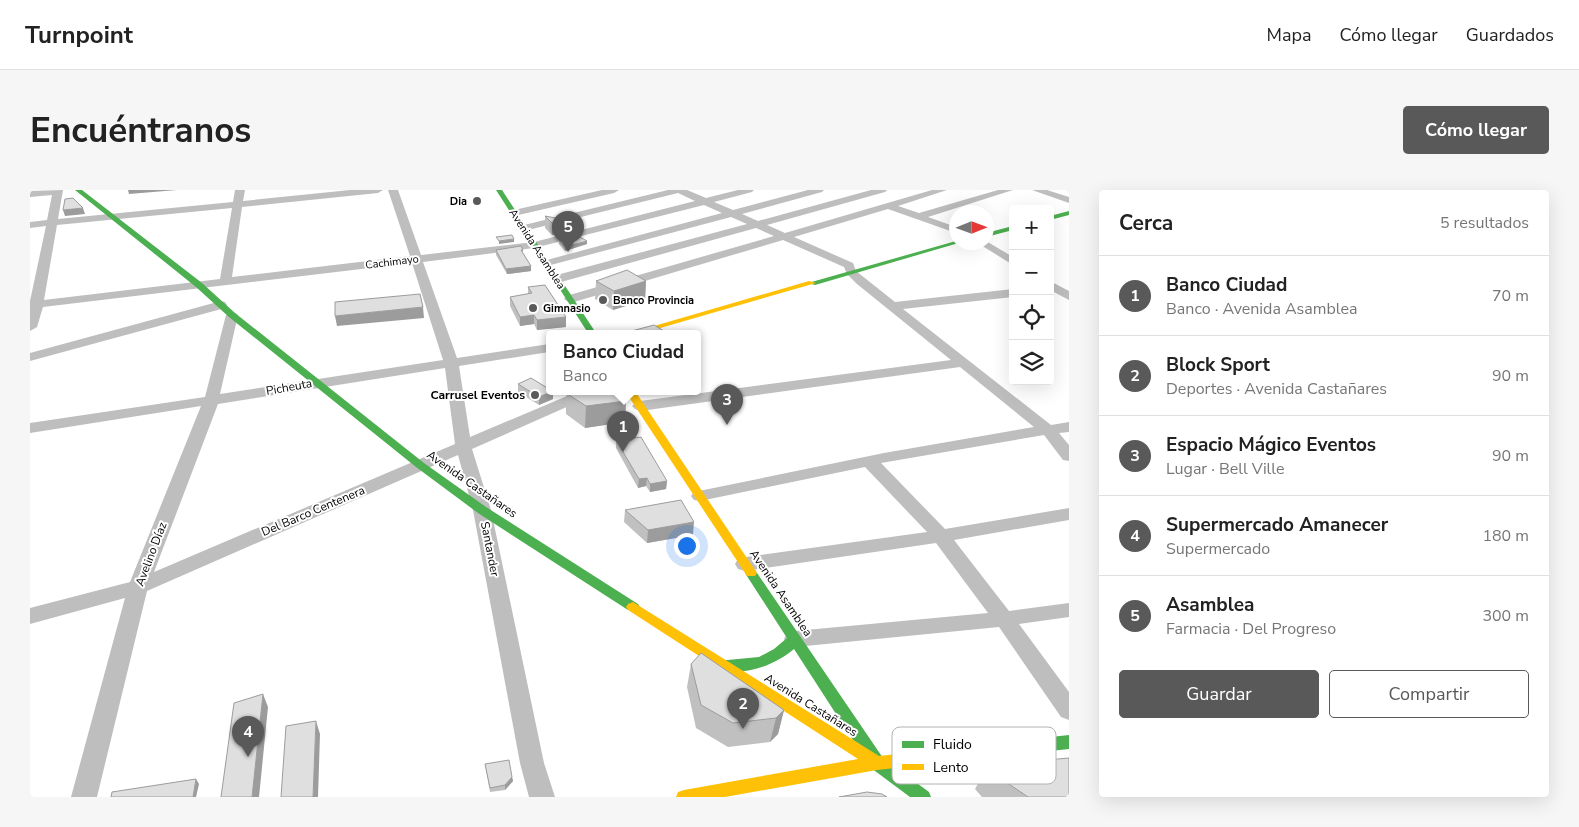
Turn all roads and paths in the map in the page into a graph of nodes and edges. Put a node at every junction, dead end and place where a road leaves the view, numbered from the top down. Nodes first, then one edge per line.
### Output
1 (78, 190) edge
2 (240, 190) edge
3 (378, 190) edge
4 (393, 190) edge
5 (499, 190) edge
6 (614, 190) edge
7 (679, 190) edge
8 (749, 190) edge
9 (819, 190) edge
10 (845, 190) edge
11 (882, 190) edge
12 (942, 190) edge
13 (1008, 190) edge
14 (1037, 190) edge
15 (57, 191) edge
16 (30, 194) edge
17 (862, 196) junction
18 (1069, 200) edge
19 (704, 201) junction
20 (239, 204) junction
21 (889, 206) junction
22 (514, 213) junction
23 (732, 213) junction
24 (1069, 213) edge
25 (920, 216) junction
26 (110, 217) junction
27 (1054, 217) edge
28 (50, 222) junction
29 (757, 224) junction
30 (30, 225) edge
31 (949, 227) edge
32 (524, 228) junction
33 (1009, 229) edge
34 (994, 233) edge
35 (786, 236) junction
36 (534, 244) junction
37 (949, 245) edge
38 (994, 250) edge
39 (417, 258) junction
40 (1009, 259) edge
41 (547, 263) junction
42 (851, 272) junction
43 (557, 279) junction
44 (225, 282) junction
45 (199, 285) junction
46 (1057, 287) edge
47 (1009, 293) edge
48 (1069, 296) edge
49 (570, 299) junction
50 (34, 305) edge
51 (221, 305) junction
52 (892, 306) junction
53 (232, 315) junction
54 (30, 327) edge
55 (590, 330) edge
56 (645, 330) edge
57 (546, 348) edge
58 (30, 357) edge
59 (452, 362) junction
60 (964, 362) junction
61 (317, 382) junction
62 (582, 395) edge
63 (633, 395) edge
64 (211, 401) junction
65 (640, 406) junction
66 (1069, 427) edge
67 (30, 428) edge
68 (1048, 430) junction
69 (463, 445) junction
70 (1069, 456) edge
71 (869, 461) junction
72 (420, 465) junction
73 (700, 496) junction
74 (482, 510) junction
75 (1069, 514) edge
76 (940, 536) junction
77 (746, 564) junction
78 (138, 587) junction
79 (1069, 610) edge
80 (30, 616) edge
81 (1004, 619) junction
82 (795, 639) junction
83 (722, 665) junction
84 (1069, 710) edge
85 (1069, 742) edge
86 (1056, 743) edge
87 (892, 762) edge
88 (877, 764) junction
89 (892, 775) edge
90 (905, 784) edge
91 (84, 797) edge
92 (542, 797) edge
93 (684, 797) edge
94 (923, 797) edge

1 - 26 main road, Avenida Castañares
2 - 20 street
3 - 20 street
4 - 39 street, Santander
5 - 22 main road, Avenida Asamblea
6 - 22 street
7 - 19 street
7 - 32 street
8 - 19 street, Cachimayo
9 - 23 street
10 - 17 street
11 - 17 street
12 - 21 street
13 - 25 street
14 - 18 street
15 - 16 street
15 - 28 street
17 - 21 street
17 - 29 street
19 - 23 street
19 - 36 street, Cachimayo
20 - 26 street
20 - 44 street
21 - 25 street
21 - 35 street
22 - 32 main road, Avenida Asamblea
23 - 29 street
23 - 41 street
24 - 27 main road
25 - 31 street
26 - 28 street
26 - 45 main road, Avenida Castañares
28 - 30 street
28 - 50 street
29 - 35 street
29 - 43 street
32 - 36 main road, Avenida Asamblea
33 - 34 main road
35 - 42 street
35 - 49 street
36 - 39 street, Cachimayo
36 - 41 main road, Avenida Asamblea
37 - 42 main road
38 - 40 street
39 - 44 street, Cachimayo
39 - 59 street, Santander
41 - 43 main road, Avenida Asamblea
42 - 52 street
42 - 56 main road
43 - 49 main road, Avenida Asamblea
44 - 45 street, Cachimayo
45 - 50 street, Cachimayo
45 - 51 main road, Avenida Castañares
46 - 48 street
47 - 52 street
49 - 55 main road, Avenida Asamblea
50 - 54 street
51 - 53 main road, Avenida Castañares
51 - 58 street
52 - 60 street
53 - 61 main road, Avenida Castañares
53 - 64 street, Avelino Díaz
57 - 59 street, Picheuta
59 - 61 street, Picheuta
59 - 69 street, Santander
60 - 65 street
60 - 68 street
61 - 64 street, Picheuta
61 - 72 main road, Avenida Castañares
62 - 69 street, Del Barco Centenera
63 - 65 main road, Avenida Asamblea
64 - 67 street, Picheuta
64 - 78 street, Avelino Díaz
65 - 73 main road, Avenida Asamblea
66 - 68 street
68 - 70 street
68 - 71 street
69 - 72 street, Del Barco Centenera
69 - 74 street, Santander
71 - 73 street
71 - 76 street
72 - 74 main road, Avenida Castañares
72 - 78 street, Del Barco Centenera
73 - 77 main road, Avenida Asamblea
74 - 83 main road, Avenida Castañares
74 - 92 street, Santander
75 - 76 street
76 - 77 street
76 - 81 street
77 - 82 main road, Avenida Asamblea
78 - 80 street, Del Barco Centenera
78 - 91 street, Avelino Díaz
79 - 81 street
81 - 82 street
81 - 84 street
82 - 83 main road
82 - 88 main road, Avenida Asamblea
83 - 88 main road, Avenida Castañares
85 - 86 main road
87 - 88 main road
88 - 89 main road, Avenida Asamblea
88 - 93 main road
90 - 94 main road, Avenida Asamblea

